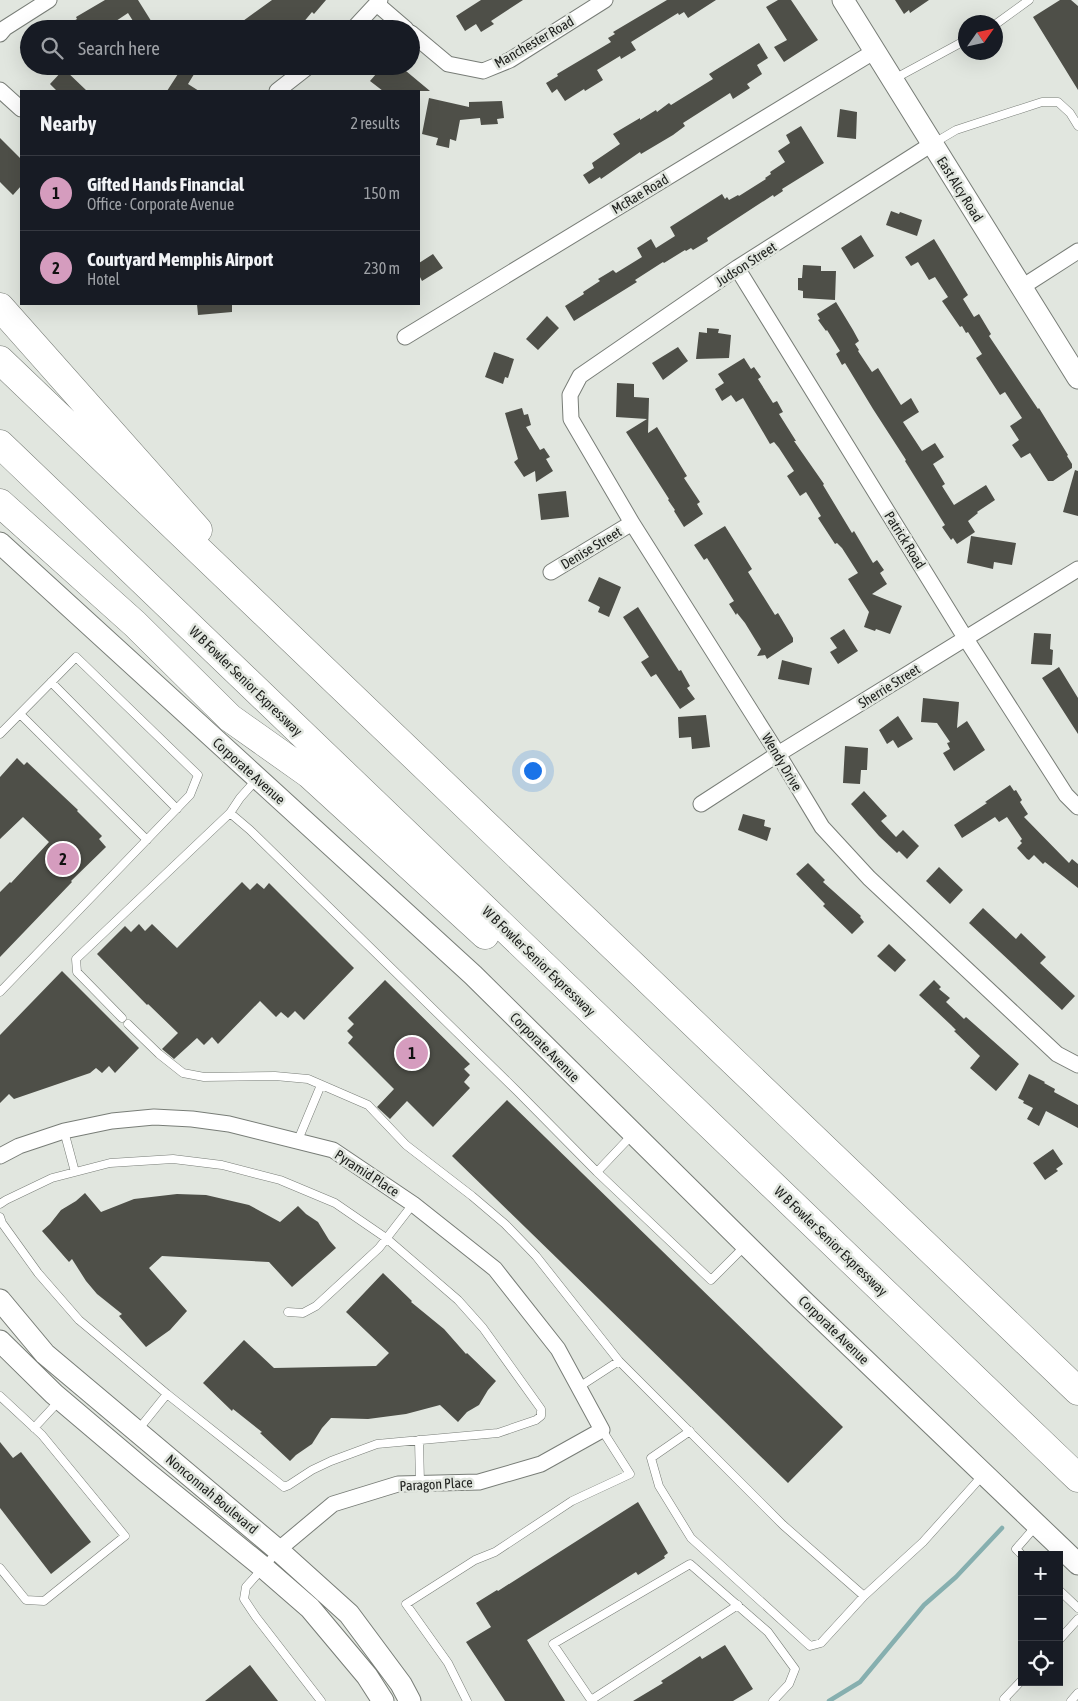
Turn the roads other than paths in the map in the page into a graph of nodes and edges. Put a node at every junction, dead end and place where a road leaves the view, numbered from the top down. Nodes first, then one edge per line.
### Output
1 (49, 0) edge
2 (605, 0) edge
3 (843, 0) edge
4 (1029, 0) edge
5 (378, 2) edge
6 (1003, 19) edge
7 (361, 20) edge
8 (397, 20) edge
9 (0, 34) edge
10 (420, 41) edge
11 (958, 44) edge
12 (874, 51) junction
13 (297, 75) edge
14 (892, 80) junction
15 (0, 90) edge
16 (278, 90) edge
17 (20, 108) edge
18 (1078, 126) edge
19 (932, 144) junction
20 (1078, 251) edge
21 (737, 268) junction
22 (1022, 287) junction
23 (0, 307) edge
24 (405, 337) dead end
25 (0, 360) edge
26 (1078, 378) edge
27 (570, 395) joint
28 (0, 444) edge
29 (0, 503) edge
30 (632, 523) junction
31 (0, 543) edge
32 (1078, 569) edge
33 (551, 572) dead end
34 (226, 578) junction
35 (966, 639) junction
36 (51, 682) junction
37 (20, 714) junction
38 (0, 734) edge
39 (778, 754) junction
40 (258, 778) junction
41 (701, 804) dead end
42 (1078, 807) edge
43 (177, 809) junction
44 (230, 812) junction
45 (147, 840) junction
46 (0, 992) edge
47 (639, 1056) junction
48 (1078, 1065) edge
49 (321, 1085) junction
50 (64, 1131) junction
51 (633, 1133) junction
52 (298, 1140) junction
53 (0, 1156) edge
54 (75, 1172) junction
55 (597, 1172) junction
56 (0, 1204) edge
57 (413, 1204) junction
58 (0, 1217) edge
59 (386, 1238) junction
60 (747, 1245) junction
61 (0, 1300) edge
62 (288, 1312) dead end
63 (0, 1341) edge
64 (619, 1362) junction
65 (579, 1387) junction
66 (1078, 1391) edge
67 (167, 1394) junction
68 (0, 1396) edge
69 (60, 1400) junction
70 (34, 1428) junction
71 (602, 1430) junction
72 (690, 1430) junction
73 (137, 1431) junction
74 (419, 1440) junction
75 (984, 1474) junction
76 (1078, 1478) edge
77 (420, 1483) junction
78 (1037, 1524) junction
79 (278, 1550) junction
80 (1018, 1551) edge
81 (1078, 1564) edge
82 (0, 1568) edge
83 (264, 1568) junction
84 (1063, 1594) edge
85 (864, 1596) junction
86 (738, 1605) junction
87 (1078, 1608) edge
88 (1078, 1620) edge
89 (1063, 1636) edge
90 (1018, 1684) edge
91 (1078, 1694) edge
92 (321, 1701) edge
93 (383, 1701) edge
94 (410, 1701) edge
95 (467, 1701) edge
96 (773, 1701) edge
97 (1006, 1701) edge
98 (1071, 1701) edge

1 - 9 street
2 - 10 street, Manchester Road
3 - 12 street, East Alcy Road
4 - 6 lane
5 - 7 street
5 - 8 street
11 - 14 lane
12 - 14 street, East Alcy Road
12 - 24 street, McRae Road
13 - 16 street
14 - 19 street, East Alcy Road
15 - 17 street
18 - 19 lane
19 - 21 street, Judson Street
19 - 22 street, East Alcy Road
20 - 22 street
21 - 27 street, Judson Street
21 - 35 street, Patrick Road
22 - 26 street, East Alcy Road
23 - 34 highway
25 - 34 highway
27 - 30 street, Wendy Drive
28 - 47 highway, W B Fowler Senior Expressway
29 - 47 highway
30 - 33 street, Denise Street
30 - 39 street, Wendy Drive
31 - 40 street, Corporate Avenue
32 - 35 street, Sherrie Street
34 - 66 highway
35 - 39 street, Sherrie Street
35 - 42 street, Patrick Road
36 - 37 lane
36 - 43 lane
36 - 43 lane
37 - 38 lane
37 - 45 lane
39 - 41 street, Sherrie Street
39 - 48 street, Wendy Drive
40 - 44 lane
40 - 51 street, Corporate Avenue
43 - 45 lane
44 - 49 lane
44 - 55 lane
45 - 46 lane
47 - 76 highway, W B Fowler Senior Expressway
49 - 52 lane
49 - 64 lane
50 - 52 street, Pyramid Place
50 - 53 street, Pyramid Place
50 - 54 lane
51 - 55 lane
51 - 60 street, Corporate Avenue
52 - 57 street, Pyramid Place
54 - 56 lane
54 - 59 lane
55 - 60 lane
57 - 59 lane
57 - 65 street, Pyramid Place
58 - 67 lane
59 - 62 lane
59 - 74 lane
60 - 75 street, Corporate Avenue
61 - 73 street, Nonconnah Boulevard
63 - 69 street, Nonconnah Boulevard
64 - 65 lane
64 - 72 lane
65 - 71 street, Pyramid Place
67 - 73 lane
67 - 74 lane
68 - 70 lane
69 - 70 lane
69 - 83 street, Nonconnah Boulevard
70 - 82 lane
71 - 77 street, Paragon Place
71 - 95 lane
72 - 85 lane
72 - 85 lane
73 - 79 street, Nonconnah Boulevard
74 - 77 lane
75 - 78 street, Corporate Avenue
75 - 85 lane
77 - 79 street, Paragon Place
78 - 80 lane
78 - 81 street, Corporate Avenue
79 - 83 lane
79 - 94 street, Nonconnah Boulevard
83 - 92 lane
83 - 93 street, Nonconnah Boulevard
84 - 87 lane
86 - 86 lane
86 - 96 lane
88 - 89 lane
90 - 97 lane
91 - 98 lane

